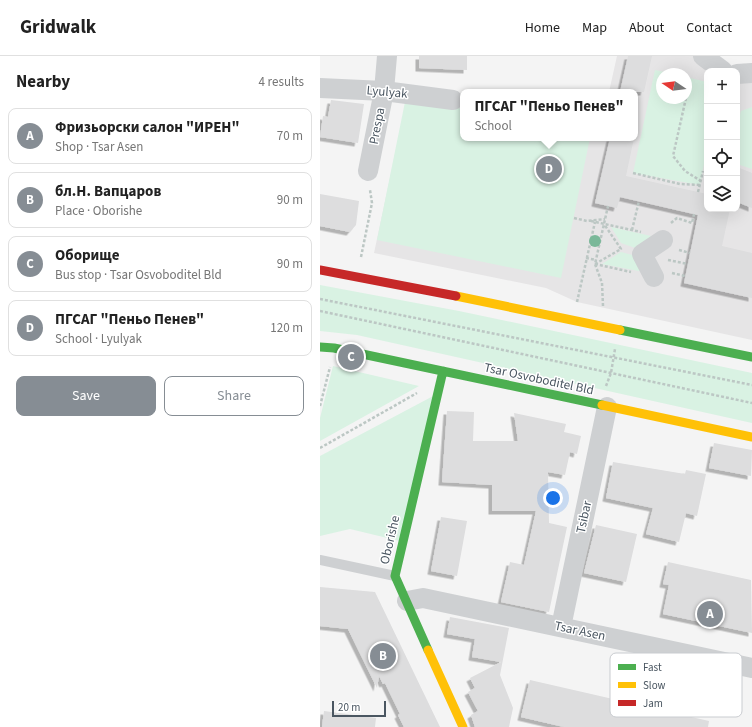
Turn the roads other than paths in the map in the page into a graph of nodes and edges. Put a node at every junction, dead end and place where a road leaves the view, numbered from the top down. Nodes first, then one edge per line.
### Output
1 (387, 56) edge
2 (703, 56) edge
3 (719, 68) edge
4 (752, 72) edge
5 (740, 74) edge
6 (320, 88) edge
7 (384, 91) junction
8 (460, 101) edge
9 (368, 171) road end
10 (663, 240) road end
11 (320, 270) edge
12 (654, 277) road end
13 (320, 347) edge
14 (752, 356) edge
15 (443, 371) junction
16 (603, 406) junction
17 (752, 437) edge
18 (320, 560) edge
19 (395, 576) junction
20 (407, 600) junction
21 (561, 627) junction
22 (682, 653) edge
23 (742, 666) edge
24 (752, 668) edge
25 (463, 727) edge

1 - 7 street, Prespa
2 - 3 street
4 - 5 street
6 - 7 street, Lyulyak
7 - 8 street, Lyulyak
7 - 9 street, Prespa
10 - 12 street
11 - 14 main road
13 - 15 main road, Tsar Osvoboditel Bld
15 - 16 main road, Tsar Osvoboditel Bld
15 - 19 main road, Oborishe
16 - 17 main road, Tsar Osvoboditel Bld
16 - 21 street, Tsibar
18 - 19 lane
19 - 20 main road, Oborishe
20 - 21 street, Tsar Asen
20 - 25 main road, Oborishe
21 - 22 street, Tsar Asen
23 - 24 street, Tsar Asen

